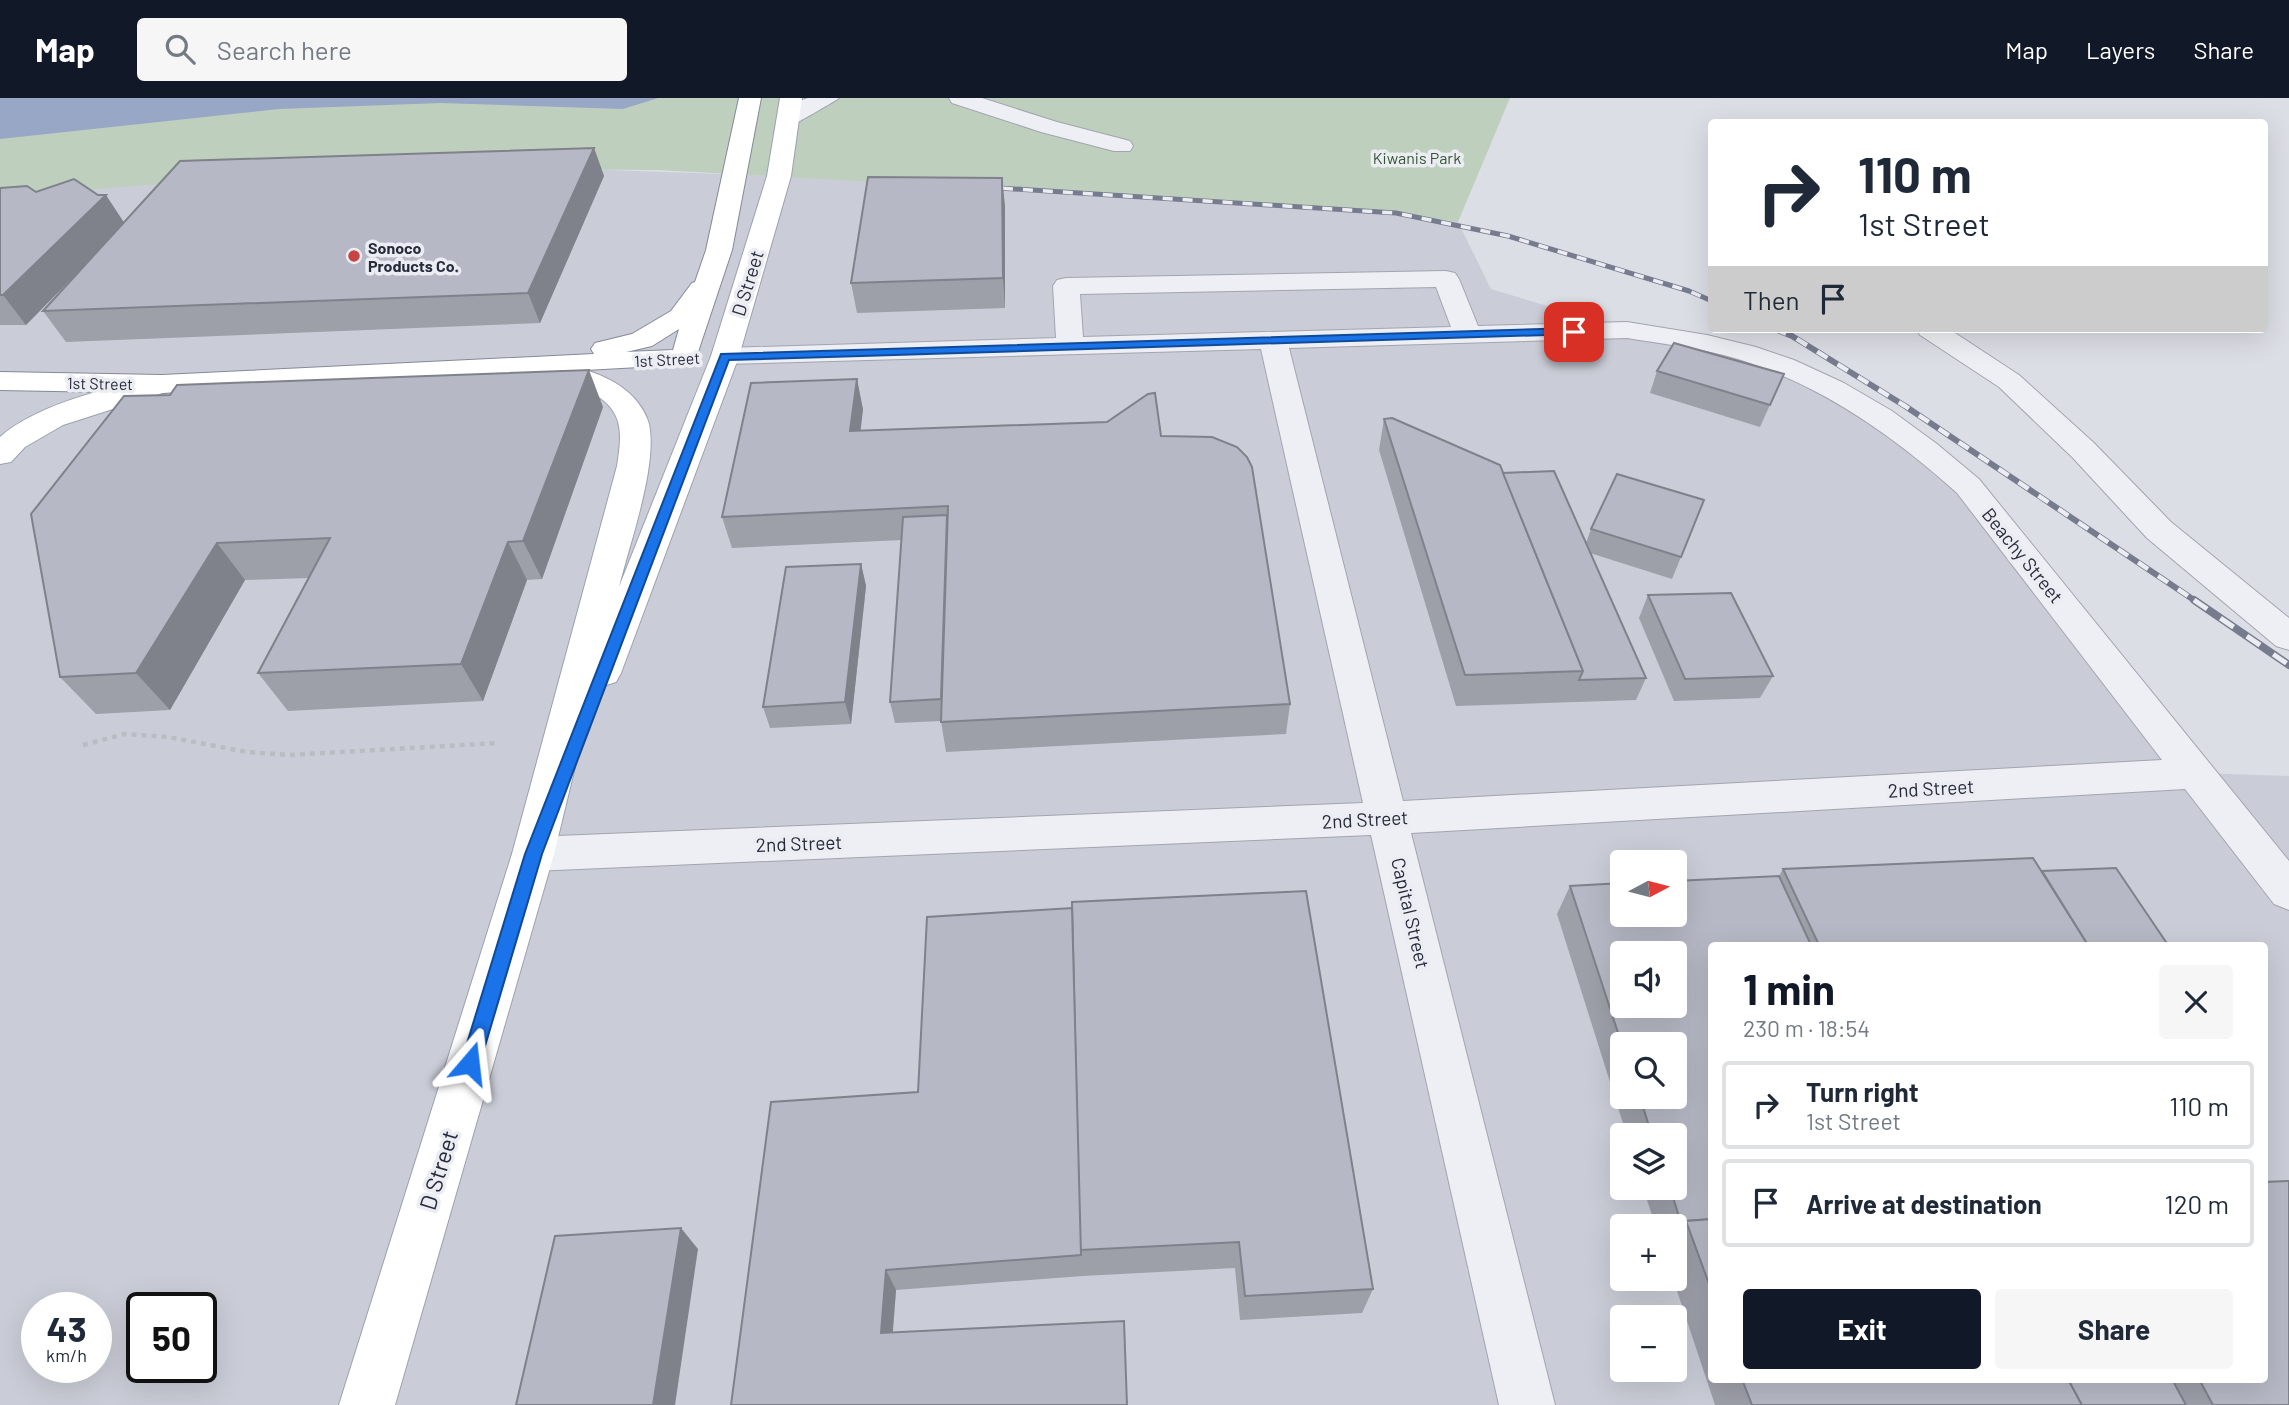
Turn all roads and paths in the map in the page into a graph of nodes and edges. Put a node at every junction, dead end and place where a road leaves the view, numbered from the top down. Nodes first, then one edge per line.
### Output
1 (750, 98) edge
2 (828, 98) edge
3 (960, 98) edge
4 (790, 108) edge
5 (1122, 146) dead end
6 (712, 275) junction
7 (1936, 333) edge
8 (1468, 335) junction
9 (1669, 336) joint
10 (1273, 341) junction
11 (1070, 346) junction
12 (725, 356) junction
13 (684, 358) junction
14 (538, 366) junction
15 (0, 381) edge
16 (162, 384) junction
17 (0, 455) edge
18 (2289, 637) edge
19 (496, 743) dead end
20 (83, 745) dead end
21 (2197, 773) junction
22 (1388, 818) junction
23 (533, 854) junction
24 (2289, 892) edge
25 (367, 1405) edge
26 (1527, 1405) edge

1 - 6 main road, D Street
2 - 4 street
3 - 5 street
4 - 12 main road, D Street
6 - 13 main road, D Street
6 - 14 main road
7 - 18 street
8 - 9 street, 1st Street
8 - 10 street, 1st Street
8 - 11 street
9 - 21 street, Beachy Street
10 - 11 street, 1st Street
10 - 22 street, Capital Street
11 - 12 street, 1st Street
12 - 13 main road, 1st Street
12 - 23 main road, D Street
13 - 14 main road, 1st Street
14 - 16 main road, 1st Street
14 - 23 main road, D Street
15 - 16 main road, 1st Street
16 - 17 main road
19 - 20 path
21 - 22 street, 2nd Street
21 - 24 street, Beachy Street
22 - 23 street, 2nd Street
22 - 26 street, Capital Street
23 - 25 main road, D Street

